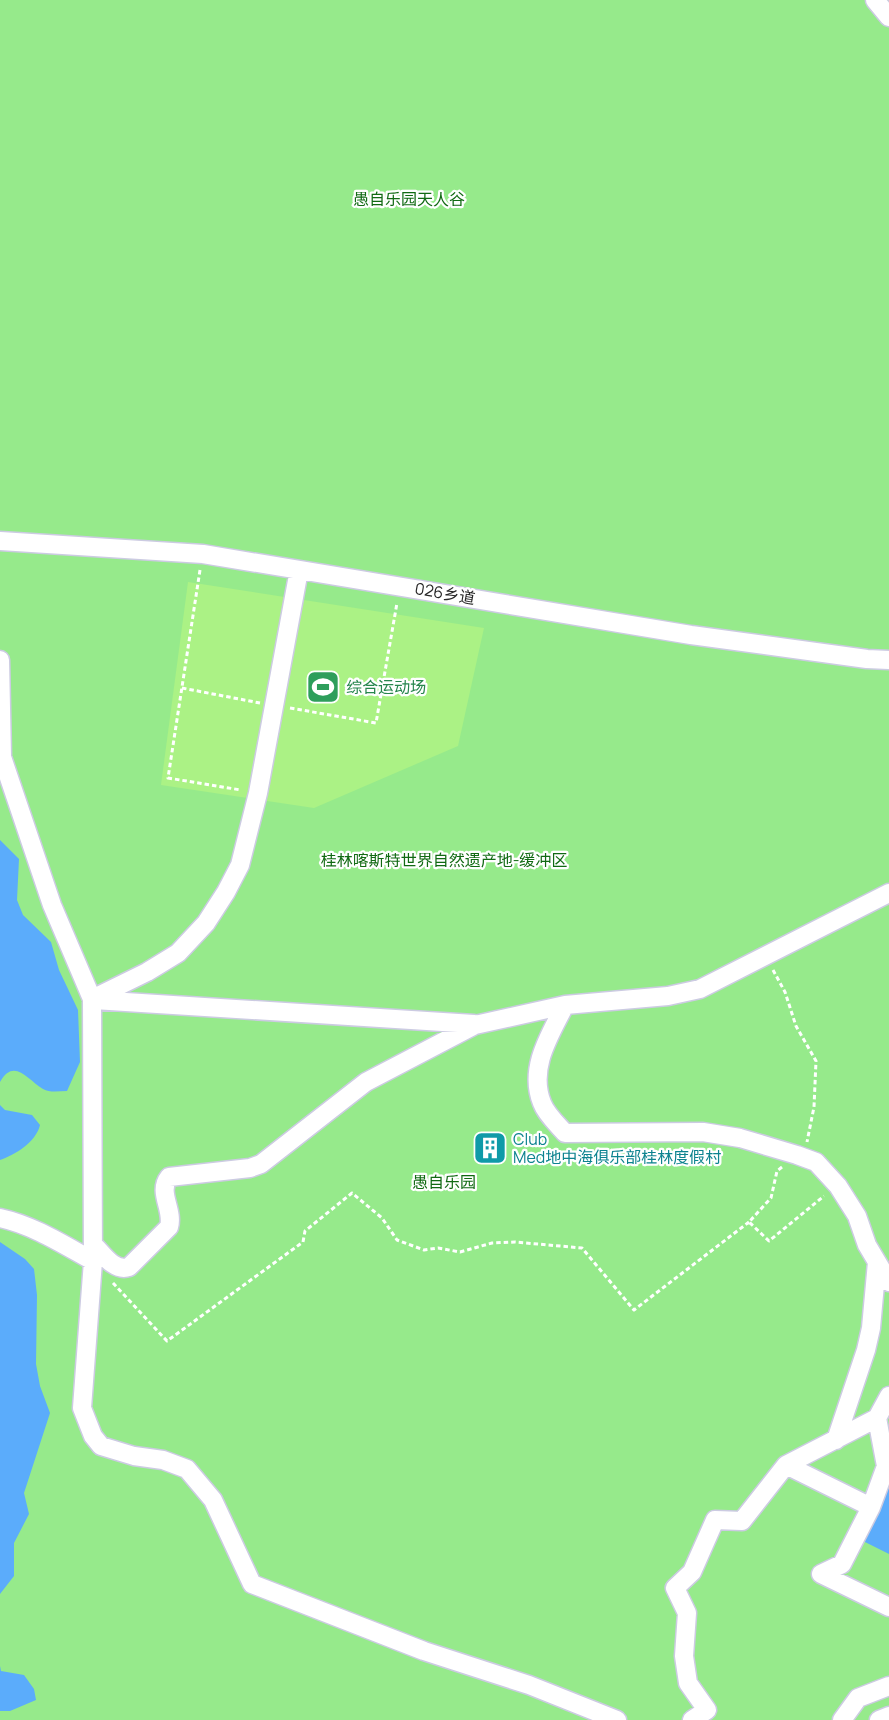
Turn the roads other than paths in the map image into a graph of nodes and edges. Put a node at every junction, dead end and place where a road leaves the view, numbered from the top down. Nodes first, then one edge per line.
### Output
1 (875, 0) edge
2 (889, 17) edge
3 (0, 541) edge
4 (299, 570) junction
5 (0, 660) edge
6 (889, 660) edge
7 (889, 893) edge
8 (92, 999) junction
9 (565, 1005) junction
10 (475, 1024) junction
11 (0, 1218) edge
12 (93, 1253) junction
13 (877, 1262) junction
14 (889, 1282) edge
15 (889, 1396) edge
16 (878, 1418) junction
17 (836, 1440) junction
18 (786, 1465) junction
19 (871, 1507) junction
20 (889, 1607) edge
21 (889, 1686) edge
22 (889, 1716) edge
23 (616, 1720) edge
24 (692, 1720) edge
25 (842, 1720) edge
26 (879, 1720) edge

1 - 2 street
3 - 4 street, 026乡道
4 - 6 street, 026乡道
4 - 8 street
5 - 8 street
7 - 9 street
8 - 10 street
8 - 12 street
9 - 10 street
9 - 13 street
10 - 12 street
11 - 12 street
12 - 23 street
13 - 14 street
13 - 17 street
15 - 16 street
16 - 17 street
16 - 19 street
17 - 18 street
18 - 19 street
18 - 24 street
19 - 20 street
21 - 25 street
22 - 26 street

